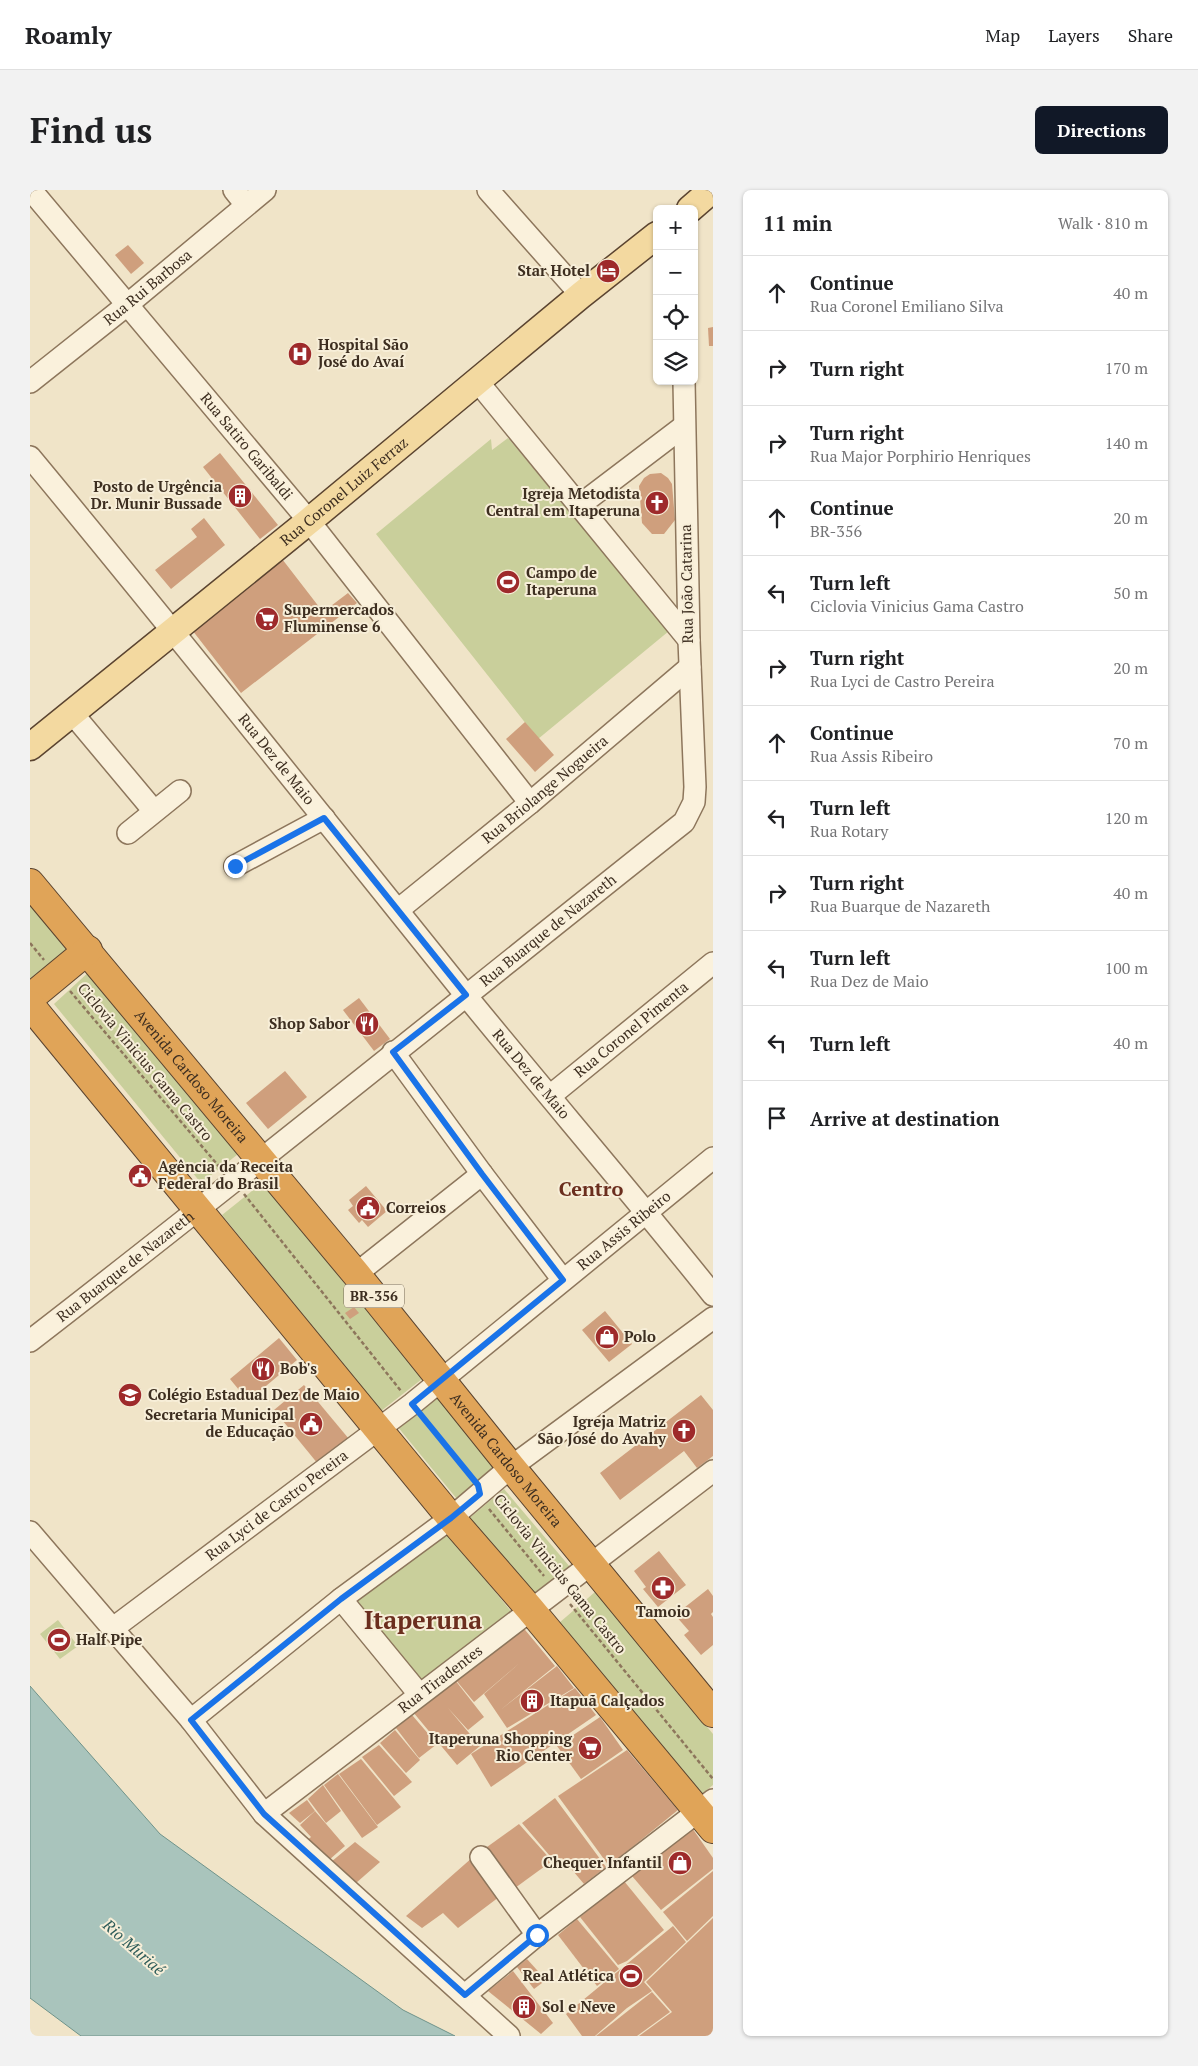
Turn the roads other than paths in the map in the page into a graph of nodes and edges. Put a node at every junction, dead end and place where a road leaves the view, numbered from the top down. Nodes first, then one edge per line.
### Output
1 (31, 190) edge
2 (265, 190) edge
3 (488, 190) edge
4 (240, 197) edge
5 (653, 238) edge
6 (581, 295) junction
7 (127, 305) junction
8 (30, 382) edge
9 (478, 382) junction
10 (684, 385) edge
11 (684, 426) junction
12 (30, 457) edge
13 (580, 505) junction
14 (309, 521) junction
15 (174, 630) junction
16 (689, 640) junction
17 (690, 667) junction
18 (72, 713) junction
19 (30, 747) edge
20 (695, 786) joint
21 (180, 791) dead end
22 (530, 803) junction
23 (154, 811) junction
24 (324, 818) junction
25 (128, 833) dead end
26 (235, 866) dead end
27 (30, 882) edge
28 (398, 910) junction
29 (88, 950) junction
30 (713, 963) edge
31 (466, 995) junction
32 (30, 998) edge
33 (30, 1005) edge
34 (393, 1052) junction
35 (550, 1096) junction
36 (713, 1158) edge
37 (260, 1159) junction
38 (482, 1174) junction
39 (200, 1210) junction
40 (647, 1212) junction
41 (356, 1274) junction
42 (563, 1280) junction
43 (713, 1295) edge
44 (713, 1318) edge
45 (30, 1341) edge
46 (441, 1380) junction
47 (379, 1430) junction
48 (511, 1468) junction
49 (713, 1471) edge
50 (451, 1518) junction
51 (30, 1532) edge
52 (591, 1563) junction
53 (341, 1599) junction
54 (530, 1609) junction
55 (112, 1629) junction
56 (419, 1694) junction
57 (713, 1713) edge
58 (191, 1720) junction
59 (708, 1813) edge
60 (264, 1814) junction
61 (481, 1857) dead end
62 (537, 1935) junction
63 (465, 1995) junction
64 (509, 2036) edge

1 - 7 street, Rua Satiro Garibaldi
2 - 4 street, Rua Rui Barbosa
3 - 6 street
4 - 7 street, Rua Rui Barbosa
5 - 6 main road, Rua Coronel Luiz Ferraz
6 - 9 main road, Rua Coronel Luiz Ferraz
7 - 8 street, Rua Rui Barbosa
7 - 14 street, Rua Satiro Garibaldi
9 - 13 street
9 - 14 main road, Rua Coronel Luiz Ferraz
10 - 11 street, Rua João Catarina
11 - 13 street
11 - 16 street, Rua João Catarina
12 - 15 street, Rua Dez de Maio
13 - 16 street
14 - 15 main road, Rua Coronel Luiz Ferraz
14 - 22 street, Rua Satiro Garibaldi
15 - 18 main road, Rua Coronel Luiz Ferraz
15 - 24 street, Rua Dez de Maio
16 - 17 street, Rua João Catarina
17 - 20 street, Rua João Catarina
17 - 22 street, Rua Briolange Nogueira
18 - 19 main road, Rua Coronel Luiz Ferraz
18 - 23 street
20 - 31 street, Rua Buarque de Nazareth
21 - 23 street
22 - 28 street, Rua Briolange Nogueira
23 - 25 street
24 - 26 street
24 - 28 street, Rua Dez de Maio
27 - 29 highway, Avenida Cardoso Moreira / BR-356
28 - 31 street, Rua Dez de Maio
29 - 32 highway
29 - 37 highway, Avenida Cardoso Moreira / BR-356
30 - 35 street, Rua Coronel Pimenta
31 - 34 street, Rua Buarque de Nazareth
31 - 35 street, Rua Dez de Maio
33 - 39 highway
34 - 37 street, Rua Buarque de Nazareth
34 - 38 street
35 - 40 street, Rua Dez de Maio
36 - 40 street, Rua Assis Ribeiro
37 - 39 street, Rua Buarque de Nazareth
37 - 41 highway, Avenida Cardoso Moreira / BR-356
38 - 41 street
38 - 42 street
39 - 45 street, Rua Buarque de Nazareth
39 - 47 highway
40 - 42 street, Rua Assis Ribeiro
40 - 43 street, Rua Dez de Maio
41 - 46 highway, Avenida Cardoso Moreira / BR-356
42 - 46 street, Rua Assis Ribeiro
44 - 48 street
46 - 47 street, Rua Lyci de Castro Pereira
46 - 48 highway, Avenida Cardoso Moreira / BR-356
47 - 50 highway
47 - 55 street, Rua Lyci de Castro Pereira
48 - 50 street
48 - 52 highway, Avenida Cardoso Moreira / BR-356
49 - 52 street, Rua Tiradentes
50 - 53 street
50 - 54 highway
51 - 55 street
52 - 54 street, Rua Tiradentes
52 - 57 highway, Avenida Cardoso Moreira / BR-356
53 - 56 street
53 - 58 street
54 - 56 street, Rua Tiradentes
54 - 59 highway
55 - 58 street
56 - 60 street, Rua Tiradentes
58 - 60 street
59 - 62 street
60 - 63 street
61 - 62 street
62 - 63 street
63 - 64 street

